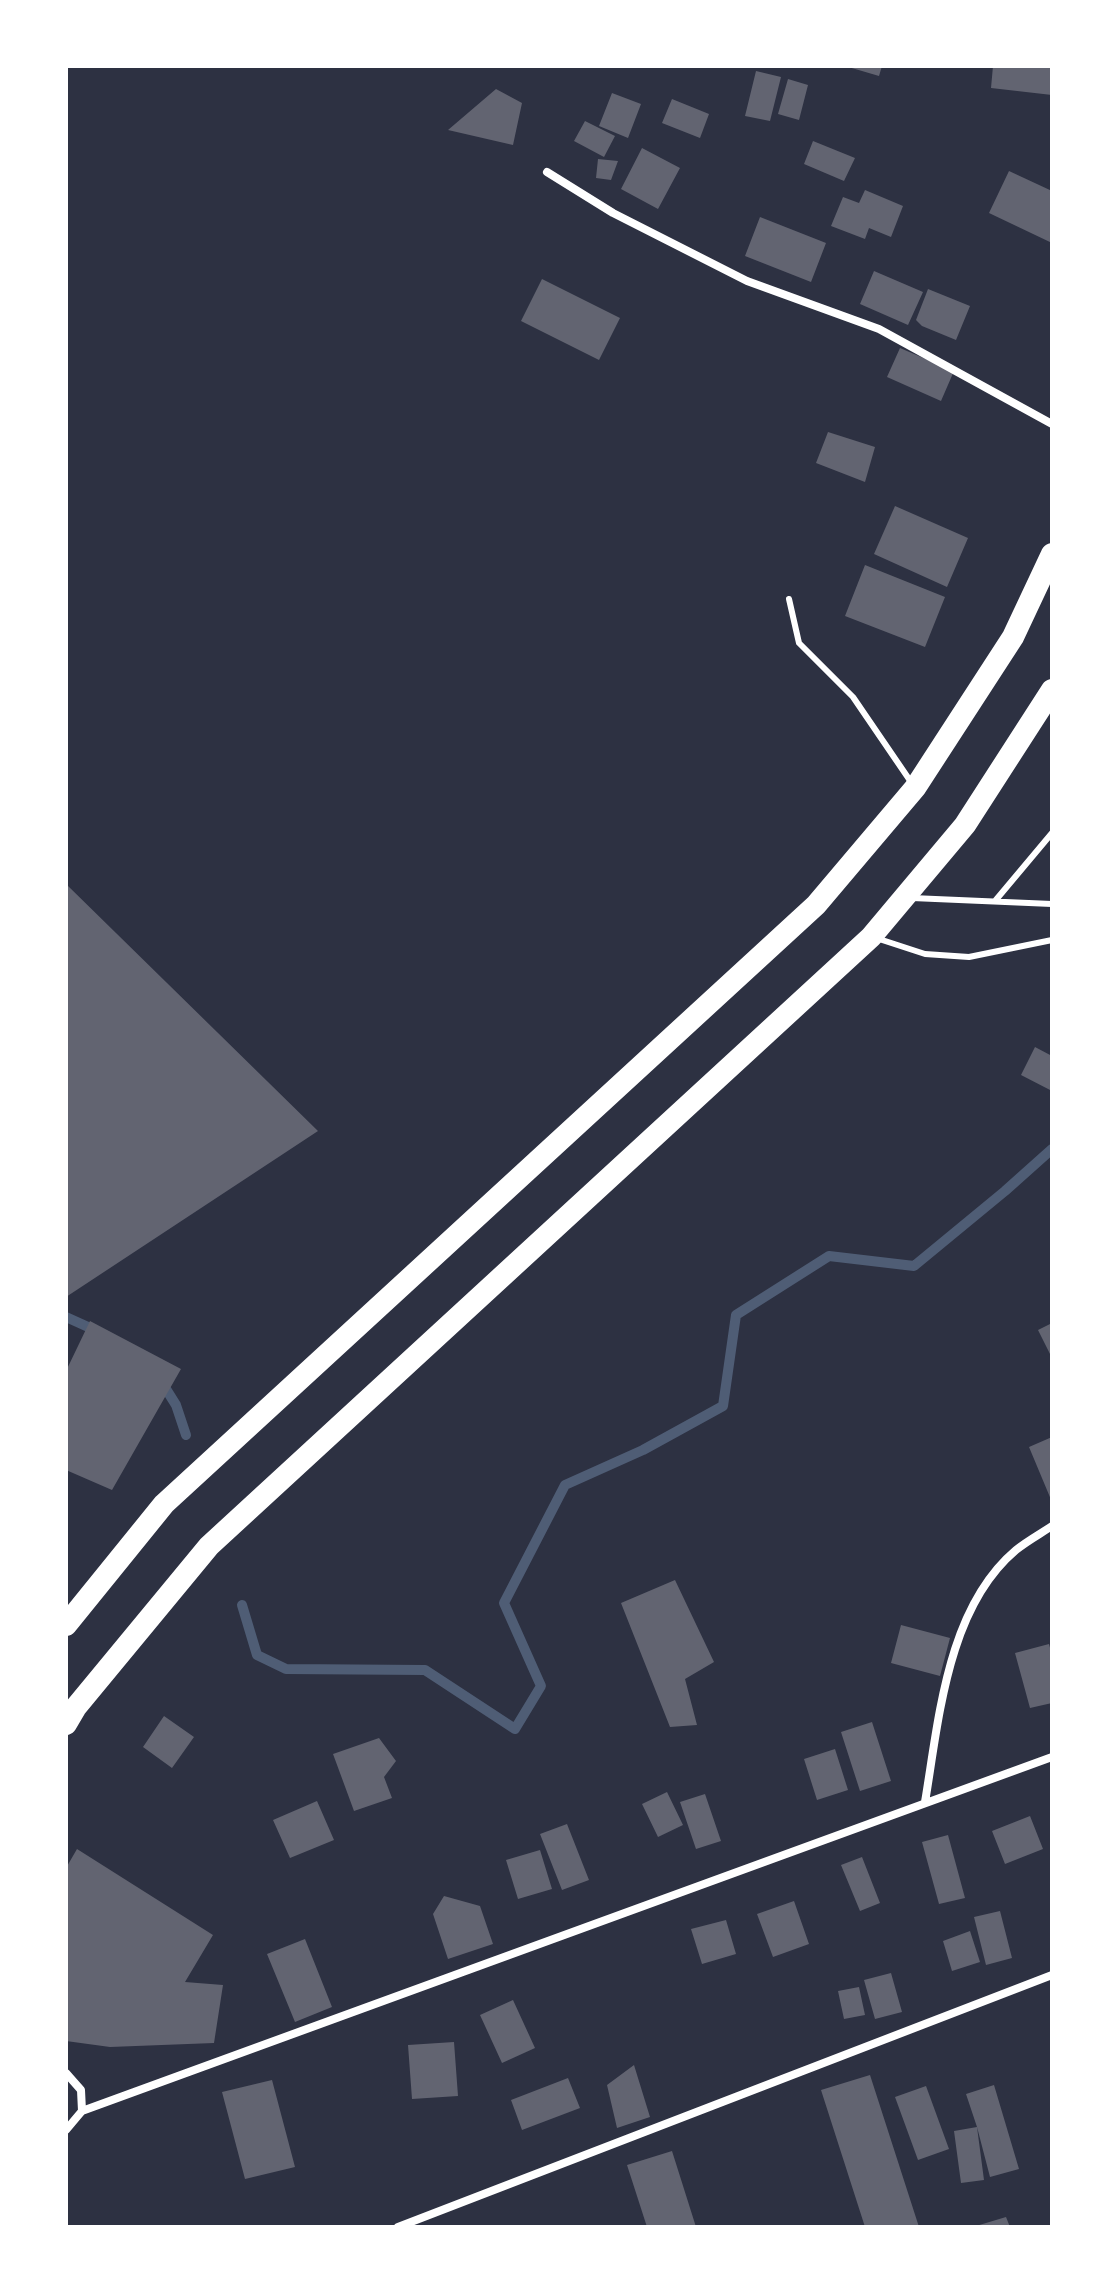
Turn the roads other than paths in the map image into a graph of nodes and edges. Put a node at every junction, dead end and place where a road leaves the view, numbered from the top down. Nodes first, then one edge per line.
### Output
1 (547, 172) dead end
2 (1052, 424) edge
3 (1052, 554) edge
4 (789, 599) dead end
5 (1052, 690) edge
6 (915, 788) junction
7 (1052, 833) edge
8 (904, 897) junction
9 (995, 901) junction
10 (1052, 904) edge
11 (871, 937) junction
12 (1052, 940) edge
13 (1052, 1526) edge
14 (66, 1625) edge
15 (66, 1724) edge
16 (1052, 1757) edge
17 (925, 1802) junction
18 (1052, 1975) edge
19 (66, 2073) edge
20 (82, 2111) junction
21 (66, 2130) edge
22 (398, 2227) edge

1 - 2 street
3 - 6 highway
4 - 6 lane
5 - 8 highway
6 - 14 highway
7 - 9 lane
8 - 9 lane
8 - 11 highway
9 - 10 lane
11 - 12 lane
11 - 15 highway
13 - 17 street
16 - 17 street
17 - 20 street
18 - 22 street
19 - 20 street
20 - 21 street

